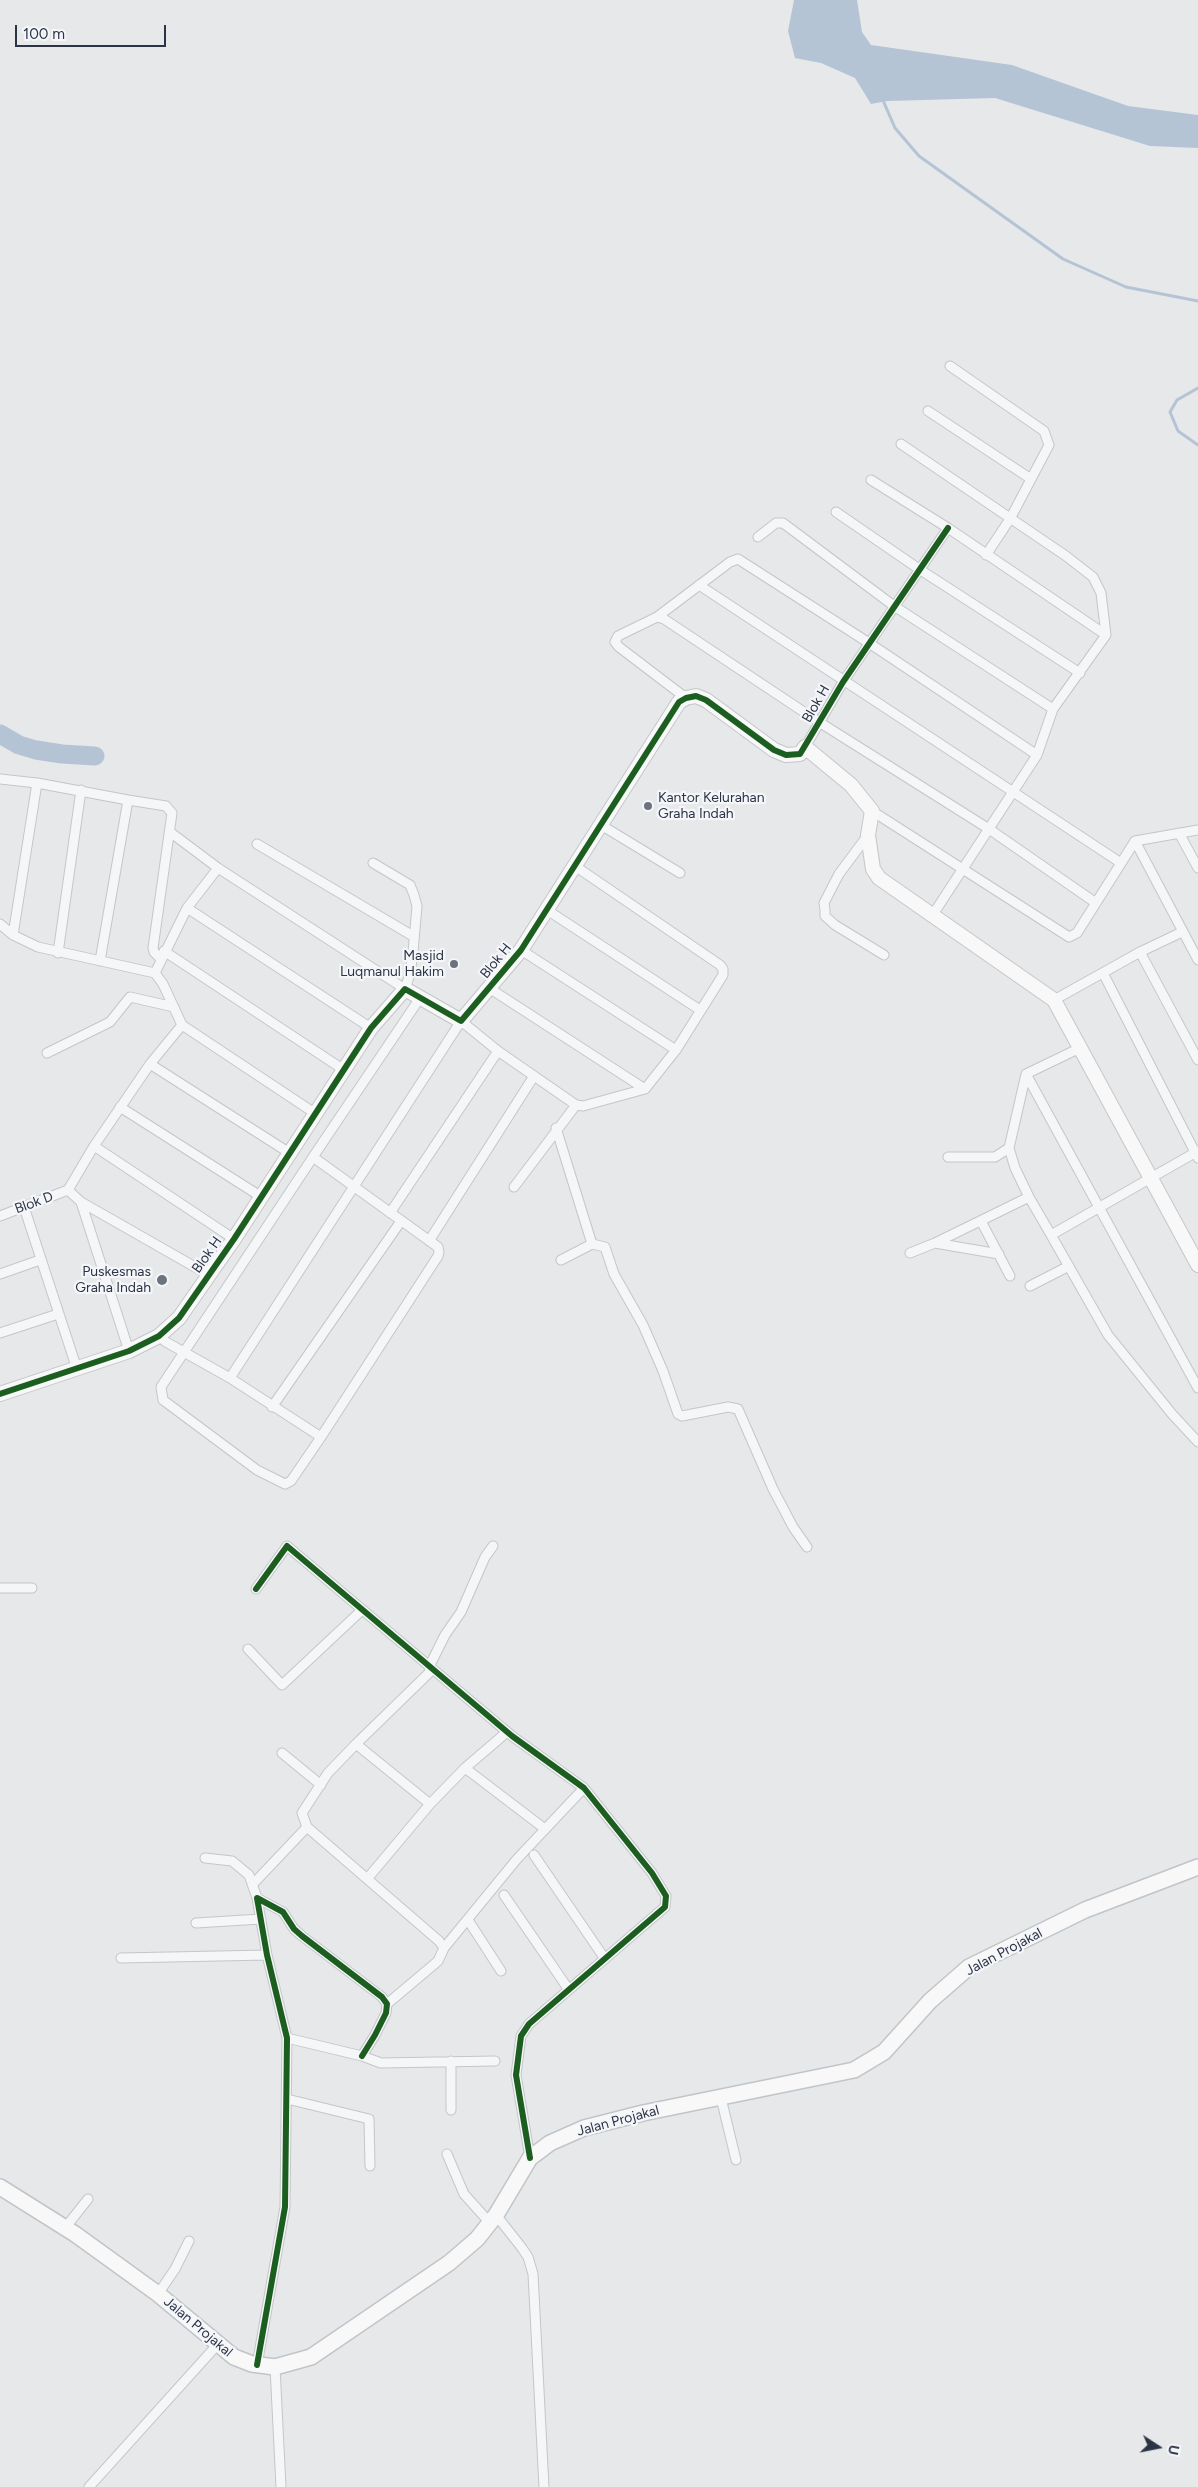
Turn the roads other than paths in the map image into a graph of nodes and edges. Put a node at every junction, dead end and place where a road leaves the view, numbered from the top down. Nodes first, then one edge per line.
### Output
1 (950, 366) dead end
2 (928, 412) dead end
3 (901, 444) dead end
4 (1031, 479) junction
5 (871, 480) dead end
6 (836, 512) dead end
7 (1010, 519) junction
8 (948, 528) junction
9 (758, 537) dead end
10 (986, 555) junction
11 (919, 569) junction
12 (699, 585) junction
13 (894, 606) junction
14 (657, 617) junction
15 (1106, 635) junction
16 (869, 643) junction
17 (1080, 674) junction
18 (843, 682) junction
19 (686, 698) junction
20 (1053, 709) junction
21 (819, 722) junction
22 (805, 747) junction
23 (1037, 755) junction
24 (0, 779) edge
25 (36, 783) junction
26 (81, 790) junction
27 (1012, 793) junction
28 (128, 800) junction
29 (872, 811) junction
30 (601, 825) junction
31 (989, 829) junction
32 (1198, 830) edge
33 (170, 832) junction
34 (1179, 833) junction
35 (868, 835) junction
36 (1135, 841) junction
37 (257, 844) dead end
38 (373, 863) dead end
39 (1121, 863) junction
40 (575, 866) junction
41 (218, 868) junction
42 (963, 868) junction
43 (1198, 868) edge
44 (680, 873) dead end
45 (1096, 902) junction
46 (187, 908) junction
47 (547, 910) junction
48 (932, 916) junction
49 (0, 924) edge
50 (1182, 932) junction
51 (14, 936) junction
52 (413, 936) junction
53 (521, 950) junction
54 (1140, 952) junction
55 (58, 953) junction
56 (163, 955) junction
57 (884, 955) dead end
58 (1198, 960) edge
59 (100, 961) junction
60 (155, 973) junction
61 (1103, 973) junction
62 (489, 988) junction
63 (405, 989) junction
64 (420, 998) junction
65 (1054, 1000) junction
66 (174, 1007) junction
67 (700, 1010) junction
68 (461, 1021) junction
69 (182, 1026) junction
70 (370, 1028) junction
71 (1080, 1048) junction
72 (676, 1050) junction
73 (498, 1051) junction
74 (47, 1053) dead end
75 (1198, 1060) edge
76 (150, 1064) junction
77 (344, 1070) junction
78 (1026, 1074) junction
79 (534, 1076) junction
80 (645, 1089) junction
81 (576, 1105) junction
82 (120, 1107) junction
83 (316, 1114) junction
84 (556, 1128) junction
85 (94, 1146) junction
86 (1008, 1148) junction
87 (288, 1152) junction
88 (1197, 1154) edge
89 (313, 1157) junction
90 (948, 1157) dead end
91 (1152, 1179) junction
92 (353, 1186) junction
93 (514, 1187) dead end
94 (68, 1190) junction
95 (260, 1196) junction
96 (1029, 1197) junction
97 (81, 1202) junction
98 (1099, 1206) junction
99 (24, 1207) junction
100 (390, 1213) junction
101 (0, 1216) edge
102 (401, 1221) junction
103 (981, 1221) junction
104 (1052, 1235) junction
105 (234, 1239) junction
106 (429, 1241) junction
107 (935, 1243) junction
108 (592, 1244) junction
109 (910, 1253) dead end
110 (999, 1254) junction
111 (40, 1260) junction
112 (561, 1260) dead end
113 (1198, 1265) edge
114 (1069, 1266) junction
115 (0, 1274) edge
116 (209, 1275) junction
117 (1010, 1276) dead end
118 (1030, 1286) dead end
119 (58, 1314) junction
120 (0, 1333) edge
121 (159, 1336) junction
122 (129, 1351) junction
123 (184, 1351) junction
124 (77, 1369) junction
125 (230, 1378) junction
126 (1198, 1388) edge
127 (0, 1394) edge
128 (272, 1406) junction
129 (321, 1437) junction
130 (1198, 1442) edge
131 (493, 1546) dead end
132 (807, 1547) dead end
133 (0, 1588) edge
134 (32, 1588) dead end
135 (256, 1589) dead end
136 (362, 1610) junction
137 (248, 1649) dead end
138 (431, 1668) junction
139 (507, 1732) junction
140 (356, 1744) junction
141 (282, 1753) dead end
142 (465, 1768) junction
143 (321, 1785) junction
144 (584, 1788) junction
145 (430, 1804) junction
146 (307, 1826) junction
147 (545, 1829) junction
148 (534, 1855) dead end
149 (205, 1858) dead end
150 (1198, 1867) edge
151 (367, 1879) junction
152 (253, 1884) junction
153 (504, 1895) dead end
154 (257, 1898) junction
155 (261, 1919) junction
156 (468, 1920) junction
157 (196, 1923) dead end
158 (444, 1948) junction
159 (266, 1955) junction
160 (121, 1958) dead end
161 (605, 1959) junction
162 (501, 1971) dead end
163 (568, 1990) junction
164 (387, 2004) junction
165 (287, 2038) junction
166 (362, 2056) junction
167 (451, 2061) junction
168 (495, 2061) dead end
169 (721, 2098) junction
170 (287, 2099) junction
171 (451, 2110) dead end
172 (447, 2154) dead end
173 (530, 2158) junction
174 (736, 2160) dead end
175 (370, 2166) dead end
176 (0, 2187) edge
177 (88, 2199) dead end
178 (493, 2219) junction
179 (65, 2228) junction
180 (189, 2241) dead end
181 (158, 2294) junction
182 (218, 2344) junction
183 (257, 2365) junction
184 (275, 2367) junction
185 (89, 2487) edge
186 (281, 2487) edge
187 (544, 2487) edge

1 - 4 street
2 - 4 street
3 - 7 street
4 - 7 street
5 - 8 street
6 - 11 street
7 - 10 street
7 - 15 street
8 - 10 street
8 - 11 street, Blok H
9 - 13 street
10 - 15 street
11 - 13 street, Blok H
11 - 17 street
12 - 14 street
12 - 16 street
12 - 18 street
13 - 16 street, Blok H
13 - 20 street
14 - 19 street
14 - 21 street
15 - 17 street
16 - 18 street, Blok H
16 - 23 street
17 - 20 street
18 - 21 street, Blok H
18 - 27 street
19 - 22 street
19 - 30 street, Blok H
20 - 23 street
21 - 22 street, Blok H
21 - 31 street
22 - 29 street
23 - 27 street
24 - 25 street
25 - 26 street
25 - 51 street
26 - 28 street
26 - 55 street
27 - 31 street
27 - 39 street
28 - 33 street
28 - 59 street
29 - 35 street
29 - 42 street
30 - 40 street, Blok H
30 - 44 street
31 - 42 street
31 - 45 street
32 - 34 street
33 - 41 street
33 - 56 street
34 - 36 street
34 - 43 street
35 - 48 street
35 - 57 street
36 - 39 street
36 - 50 street
37 - 52 street
38 - 52 street
39 - 45 street
40 - 47 street, Blok H
40 - 67 street
41 - 46 street
41 - 63 street
42 - 45 street
42 - 48 street
46 - 56 street
46 - 70 street
47 - 53 street, Blok H
47 - 67 street
48 - 65 street
49 - 51 street
50 - 54 street
50 - 58 street
51 - 55 street
52 - 63 street
53 - 62 street, Blok H
53 - 72 street
54 - 61 street
54 - 75 street
55 - 59 street
56 - 60 street
56 - 77 street
59 - 60 street
60 - 66 street
61 - 65 street
61 - 88 street
62 - 68 street, Blok H
62 - 80 street
63 - 64 street
63 - 70 street, Blok H
64 - 68 street
64 - 89 street
65 - 71 street
66 - 69 street
66 - 74 street
67 - 72 street
68 - 73 street
68 - 92 street
69 - 76 street
69 - 83 street
70 - 77 street, Blok H
71 - 78 street
71 - 91 street
72 - 80 street
73 - 79 street
73 - 100 street
76 - 82 street
76 - 87 street
77 - 83 street, Blok H
78 - 86 street
78 - 98 street
79 - 81 street
79 - 106 street
80 - 81 street
81 - 84 street
82 - 85 street
82 - 95 street
83 - 87 street, Blok H
84 - 93 street
84 - 108 street
85 - 94 street
85 - 105 street
86 - 90 street
86 - 96 street
87 - 95 street, Blok H
88 - 91 street
89 - 92 street
89 - 123 street
91 - 98 street
91 - 113 street
92 - 100 street
92 - 125 street
94 - 97 street
94 - 99 street, Blok D
95 - 105 street, Blok H
96 - 103 street
96 - 104 street
97 - 116 street
97 - 122 street
98 - 104 street
98 - 126 street
99 - 101 street, Blok D
99 - 111 street
100 - 102 street
102 - 106 street
102 - 128 street
103 - 107 street
103 - 110 street
104 - 114 street
105 - 116 street, Blok H
106 - 129 street
107 - 109 street
107 - 110 street
108 - 112 street
108 - 132 street
110 - 117 street
111 - 115 street
111 - 119 street
114 - 118 street
114 - 130 street
116 - 121 street, Blok H
119 - 120 street
119 - 124 street
121 - 122 street, Blok H
121 - 123 street
122 - 124 street, Blok H
123 - 125 street
123 - 129 street
124 - 127 street, Blok H
125 - 128 street
128 - 129 street
131 - 138 street
133 - 134 street
135 - 136 street
136 - 137 street
136 - 138 street
138 - 139 street
138 - 140 street
139 - 142 street
139 - 144 street
140 - 143 street
140 - 145 street
141 - 143 street
142 - 145 street
142 - 147 street
143 - 146 street
144 - 147 street
144 - 161 street
145 - 151 street
146 - 151 street
146 - 152 street
147 - 156 street
148 - 161 street
149 - 152 street
150 - 169 main road, Jalan Projakal
151 - 158 street
152 - 154 street
153 - 163 street
154 - 155 street
154 - 164 street
155 - 157 street
155 - 159 street
156 - 158 street
156 - 162 street
158 - 164 street
159 - 160 street
159 - 165 street
161 - 163 street
163 - 173 street
164 - 166 street
165 - 166 street
165 - 170 street
166 - 167 street
167 - 168 street
167 - 171 street
169 - 173 main road, Jalan Projakal
169 - 174 street
170 - 175 street
170 - 183 street
172 - 178 street
173 - 178 main road, Jalan Projakal
176 - 179 main road, Jalan Projakal
177 - 179 street
178 - 184 main road, Jalan Projakal
178 - 187 street
179 - 181 main road, Jalan Projakal
180 - 181 street
181 - 182 main road, Jalan Projakal
182 - 183 main road, Jalan Projakal
182 - 185 street
183 - 184 main road, Jalan Projakal
184 - 186 street

